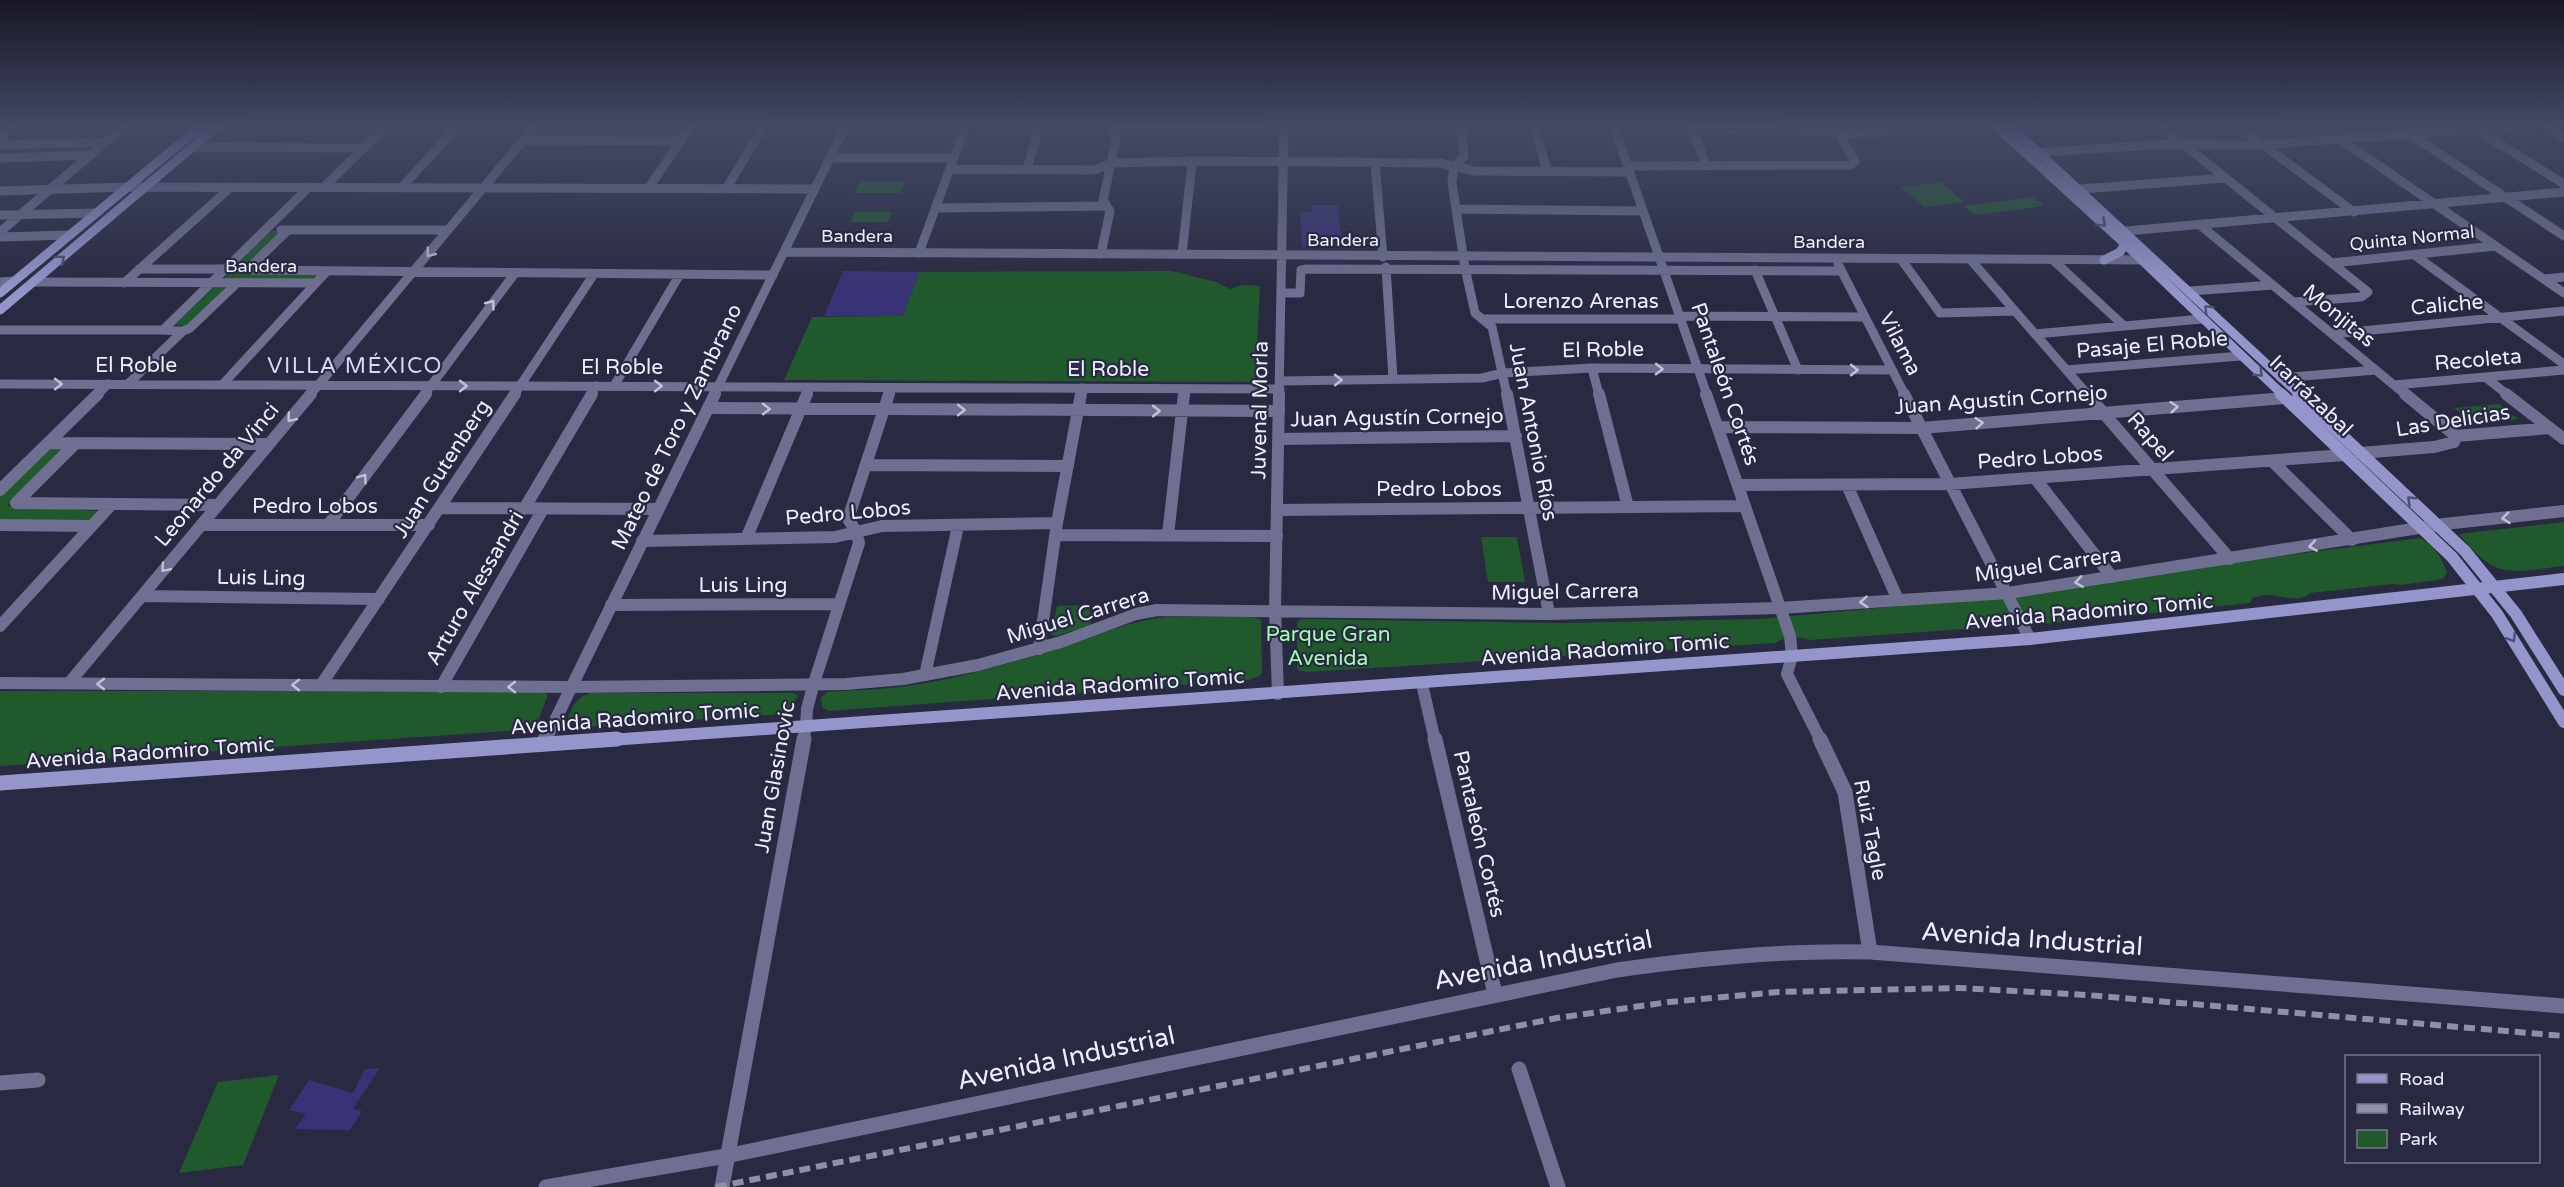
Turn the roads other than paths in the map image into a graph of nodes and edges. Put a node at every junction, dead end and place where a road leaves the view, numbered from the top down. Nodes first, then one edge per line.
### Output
1 (58, 182) edge
2 (133, 182) edge
3 (151, 182) edge
4 (330, 182) edge
5 (405, 182) edge
6 (488, 182) edge
7 (653, 182) edge
8 (730, 182) edge
9 (818, 182) edge
10 (945, 182) edge
11 (1107, 182) edge
12 (1190, 182) edge
13 (1284, 182) edge
14 (1377, 182) edge
15 (1452, 182) edge
16 (1633, 182) edge
17 (2057, 182) edge
18 (2073, 182) edge
19 (2168, 182) edge
20 (2232, 182) edge
21 (2314, 182) edge
22 (2403, 182) edge
23 (2485, 182) edge
24 (127, 187) junction
25 (146, 187) junction
26 (231, 187) junction
27 (309, 187) junction
28 (324, 188) junction
29 (400, 188) junction
30 (483, 188) junction
31 (50, 189) junction
32 (648, 189) junction
33 (726, 189) junction
34 (815, 189) junction
35 (2080, 189) junction
36 (0, 191) edge
37 (2564, 192) edge
38 (2507, 197) junction
39 (2433, 203) junction
40 (1107, 206) junction
41 (936, 208) junction
42 (1456, 209) junction
43 (1643, 211) junction
44 (2354, 212) junction
45 (96, 213) junction
46 (20, 214) junction
47 (0, 215) edge
48 (2277, 218) junction
49 (2200, 225) junction
50 (266, 230) junction
51 (288, 230) junction
52 (448, 230) junction
53 (2126, 231) junction
54 (0, 232) edge
55 (69, 236) junction
56 (2564, 236) edge
57 (0, 237) edge
58 (2125, 244) junction
59 (2495, 246) junction
60 (784, 252) junction
61 (920, 253) junction
62 (1101, 254) junction
63 (1182, 254) junction
64 (1283, 256) junction
65 (2416, 256) junction
66 (1383, 257) junction
67 (1463, 257) junction
68 (1659, 258) junction
69 (1835, 259) junction
70 (1901, 259) junction
71 (2156, 259) junction
72 (1970, 260) junction
73 (2054, 260) junction
74 (2104, 260) junction
75 (2141, 260) junction
76 (2332, 262) junction
77 (1386, 267) junction
78 (1465, 268) junction
79 (139, 269) junction
80 (226, 269) junction
81 (1663, 270) junction
82 (1755, 270) junction
83 (327, 271) junction
84 (1841, 271) junction
85 (414, 272) junction
86 (515, 273) junction
87 (594, 274) junction
88 (680, 274) junction
89 (773, 275) junction
90 (2564, 277) edge
91 (2544, 279) junction
92 (0, 282) edge
93 (14, 282) junction
94 (33, 282) junction
95 (212, 282) junction
96 (124, 283) junction
97 (237, 283) junction
98 (316, 283) junction
99 (2273, 285) junction
100 (2190, 291) junction
101 (0, 293) edge
102 (1282, 293) junction
103 (2564, 293) edge
104 (2294, 302) junction
105 (0, 310) edge
106 (2564, 310) edge
107 (2015, 311) junction
108 (1774, 316) junction
109 (1680, 317) junction
110 (1864, 317) junction
111 (1482, 319) junction
112 (2202, 319) junction
113 (2502, 319) junction
114 (2123, 325) junction
115 (0, 330) edge
116 (163, 330) junction
117 (183, 331) junction
118 (2035, 334) junction
119 (2332, 334) junction
120 (2241, 356) junction
121 (2564, 364) edge
122 (1592, 368) junction
123 (1698, 370) junction
124 (1798, 370) junction
125 (1892, 370) junction
126 (2066, 370) junction
127 (2376, 370) junction
128 (2564, 370) edge
129 (1503, 373) junction
130 (2485, 377) junction
131 (2281, 378) junction
132 (1393, 379) junction
133 (0, 384) edge
134 (12, 384) junction
135 (108, 384) junction
136 (128, 384) junction
137 (222, 385) junction
138 (318, 385) junction
139 (1280, 385) junction
140 (2394, 385) junction
141 (430, 386) junction
142 (520, 386) junction
143 (596, 386) junction
144 (614, 386) junction
145 (719, 387) junction
146 (810, 387) junction
147 (891, 387) junction
148 (1082, 388) junction
149 (1185, 389) junction
150 (0, 395) edge
151 (2285, 398) junction
152 (708, 408) junction
153 (801, 409) junction
154 (884, 409) junction
155 (1078, 410) junction
156 (1183, 411) junction
157 (1279, 411) junction
158 (2103, 413) junction
159 (1718, 427) junction
160 (1921, 428) junction
161 (2550, 428) junction
162 (1516, 436) junction
163 (2456, 436) junction
164 (2564, 439) edge
165 (1279, 440) junction
166 (48, 443) junction
167 (76, 443) junction
168 (269, 444) junction
169 (2360, 453) junction
170 (2345, 455) junction
171 (2272, 461) junction
172 (866, 465) junction
173 (1068, 466) junction
174 (2152, 470) junction
175 (2035, 478) junction
176 (1950, 484) junction
177 (1738, 485) junction
178 (1848, 485) junction
179 (0, 490) edge
180 (112, 504) junction
181 (218, 505) junction
182 (1745, 506) junction
183 (1628, 507) junction
184 (440, 508) junction
185 (1530, 508) junction
186 (524, 509) junction
187 (543, 509) junction
188 (658, 509) junction
189 (1277, 510) junction
190 (2564, 512) edge
191 (0, 525) edge
192 (201, 525) junction
193 (328, 525) junction
194 (429, 525) junction
195 (2438, 525) junction
196 (91, 526) junction
197 (958, 526) junction
198 (2422, 528) junction
199 (1056, 529) junction
200 (856, 531) junction
201 (1168, 534) junction
202 (1277, 536) junction
203 (746, 539) junction
204 (2352, 540) junction
205 (642, 541) junction
206 (2230, 559) junction
207 (2112, 576) junction
208 (2564, 579) edge
209 (2496, 587) junction
210 (2479, 590) junction
211 (2008, 593) junction
212 (142, 596) junction
213 (379, 599) junction
214 (1898, 600) junction
215 (839, 604) junction
216 (611, 605) junction
217 (1780, 608) junction
218 (1275, 609) junction
219 (1549, 614) junction
220 (0, 626) edge
221 (2030, 639) junction
222 (1039, 649) junction
223 (1792, 656) junction
224 (925, 675) junction
225 (0, 683) edge
226 (69, 683) junction
227 (1422, 684) junction
228 (321, 685) junction
229 (813, 686) junction
230 (441, 687) junction
231 (570, 687) junction
232 (2564, 690) edge
233 (1278, 694) junction
234 (2564, 722) edge
235 (806, 726) junction
236 (543, 744) junction
237 (0, 783) edge
238 (1870, 952) junction
239 (1495, 994) junction
240 (2564, 1006) edge
241 (1518, 1069) dead end
242 (38, 1080) dead end
243 (0, 1083) edge
244 (726, 1156) junction
245 (546, 1187) edge
246 (722, 1187) edge
247 (1558, 1187) edge

1 - 31 street
2 - 24 main road
3 - 25 main road
4 - 28 street
5 - 29 street
6 - 30 street, Leonardo da Vinci
7 - 32 street
8 - 33 street
9 - 34 street, Mateo de Toro y Zambrano
10 - 41 street
11 - 40 street
12 - 63 street
13 - 64 street, Juvenal Morla
14 - 66 street
15 - 42 street, Juan Antonio Ríos
16 - 43 street, Pantaleón Cortés
17 -> 58 main road, Irarrázabal
18 - 35 main road, Irarrázabal
19 - 35 street
20 - 48 street
21 - 44 street
22 - 39 street
23 - 38 street
24 - 25 street
24 - 31 street
24 - 45 main road
25 - 26 street
94 -> 25 main road
26 - 27 street
26 - 79 street
27 - 28 street
27 - 50 street
28 - 29 street
29 - 30 street
30 - 32 street
30 - 52 street, Leonardo da Vinci
31 - 36 street
31 - 46 street
32 - 33 street
33 - 34 street
34 - 60 street, Mateo de Toro y Zambrano
35 - 53 main road, Irarrázabal
37 - 38 street
38 - 39 street
38 - 56 street
39 - 44 street
39 - 59 street
40 - 41 street
40 - 62 street
41 - 61 street
42 - 43 street
42 - 67 street, Juan Antonio Ríos
43 - 68 street, Pantaleón Cortés
44 - 48 street
45 - 46 street
45 - 55 main road
46 - 47 street
46 - 54 street
48 - 49 street
48 - 76 street
49 - 53 street
49 - 99 street, Monjitas
50 - 51 street
50 - 80 street
51 - 52 street
51 - 83 street
52 -> 85 street, Leonardo da Vinci
53 - 71 main road, Irarrázabal
55 - 57 street
55 - 93 main road
58 - 74 main road
58 - 75 main road, Irarrázabal
59 - 65 street, Quinta Normal
59 - 91 street
60 - 61 street, Bandera
60 - 89 street, Mateo de Toro y Zambrano
61 - 62 street, Bandera
62 - 63 street, Bandera
63 - 64 street, Bandera
64 - 66 street, Bandera
64 - 102 street, Juvenal Morla
65 - 76 street, Quinta Normal
65 - 113 street
66 - 67 street, Bandera
67 - 68 street, Bandera
67 - 78 street, Juan Antonio Ríos
68 - 69 street, Bandera
68 - 81 street, Pantaleón Cortés
69 - 70 street, Bandera
69 - 84 street, Vilama
70 - 72 street, Bandera
70 - 107 street
71 - 75 street, Bandera
71 - 100 main road, Irarrázabal
72 - 73 street, Bandera
72 - 107 street, Rapel
73 - 74 street, Bandera
73 - 114 street
74 - 75 street, Bandera
75 - 112 main road, Irarrázabal
76 - 104 street
77 - 78 street, Bandera
77 - 102 street, Bandera
77 - 132 street
78 - 81 street, Bandera
78 - 111 street, Juan Antonio Ríos
79 - 80 street
79 - 96 street
80 - 95 street
81 - 82 street, Bandera
81 - 109 street, Pantaleón Cortés
82 - 84 street, Bandera
82 - 108 street
83 - 85 street, Bandera
83 - 98 street, Bandera
84 - 110 street, Vilama
85 - 86 street, Bandera
85 - 138 street, Leonardo da Vinci
86 - 87 street, Bandera
141 -> 86 street
87 - 88 street, Bandera
87 - 142 street, Juan Gutenberg
88 - 89 street, Bandera
88 - 144 street
89 - 145 street, Mateo de Toro y Zambrano
90 - 91 street
91 - 103 street
92 - 93 street
93 - 101 main road
94 - 96 street, Bandera
94 - 105 main road
95 - 96 street, Bandera
95 - 97 street, Bandera
95 - 116 street
97 - 98 street, Bandera
97 - 117 street
98 - 137 street
99 - 100 street
99 - 104 street, Monjitas
131 -> 100 main road, Irarrázabal
102 - 139 street, Juvenal Morla
104 - 119 street, Monjitas
106 - 113 street, Caliche
107 - 118 street, Rapel
108 - 109 street, Lorenzo Arenas
108 - 110 street, Lorenzo Arenas
108 - 124 street
109 - 111 street, Lorenzo Arenas
109 - 123 street, Pantaleón Cortés
110 - 125 street, Vilama
111 - 129 street, Juan Antonio Ríos
112 - 114 street
112 - 120 main road, Irarrázabal
113 - 119 street, Caliche
113 - 121 street
114 - 118 street
115 - 116 street
116 - 117 street
117 - 136 street
118 - 126 street, Rapel
119 - 127 street, Monjitas
120 - 126 street, Pasaje El Roble
120 -> 151 main road, Irarrázabal
122 -> 123 street, El Roble
122 - 129 street, El Roble
122 - 183 street
123 - 124 street, El Roble
123 - 159 street, Pantaleón Cortés
124 -> 125 street, El Roble
125 - 160 street, Vilama
126 - 158 street, Rapel
127 - 131 street
127 - 140 street, Monjitas
128 - 130 street, Recoleta
129 - 132 street, El Roble
129 - 162 street, Juan Antonio Ríos
130 - 140 street, Recoleta
130 - 161 street
131 - 169 main road, Irarrázabal
139 -> 132 street, El Roble
133 - 134 street, El Roble
134 -> 135 street, El Roble
134 - 150 street
135 - 136 street, El Roble
135 - 166 street
136 - 137 street, El Roble
137 - 138 street, El Roble
138 - 141 street, El Roble
138 -> 168 street, Leonardo da Vinci
139 - 149 street, El Roble
139 - 157 street, Juvenal Morla
140 - 163 street, Monjitas
141 -> 142 street, El Roble
193 -> 141 street
142 - 143 street, El Roble
142 - 184 street, Juan Gutenberg
143 - 144 street, El Roble
143 - 186 street, Arturo Alessandri
144 -> 145 street, El Roble
145 - 146 street, El Roble
145 - 152 street, Mateo de Toro y Zambrano
146 - 147 street, El Roble
146 - 153 street
147 - 148 street, El Roble
147 - 154 street, Juan Glasinovic
148 - 149 street, El Roble
148 - 155 street
149 - 156 street
158 -> 151 street, Juan Agustín Cornejo
151 - 170 main road, Irarrázabal
152 -> 153 street, El Roble
152 - 188 street, Mateo de Toro y Zambrano
153 - 154 street, El Roble
153 - 203 street
154 -> 155 street, El Roble
154 - 172 street, Juan Glasinovic
155 -> 156 street, El Roble
155 - 173 street
156 - 157 street, El Roble
156 - 201 street
157 - 165 street, Juvenal Morla
160 -> 158 street, Juan Agustín Cornejo
158 - 174 street, Rapel
159 - 160 street, Juan Agustín Cornejo
159 - 177 street, Pantaleón Cortés
160 - 176 street, Vilama
161 - 163 street, Las Delicias
161 - 164 street
162 - 165 street, Juan Agustín Cornejo
162 - 185 street, Juan Antonio Ríos
163 - 169 street, Las Delicias
165 - 189 street, Juvenal Morla
166 - 167 street
166 - 179 street
167 - 168 street
167 - 180 street
168 - 181 street, Leonardo da Vinci
195 -> 169 main road, Irarrázabal
170 - 171 street, Pedro Lobos
170 - 198 main road, Irarrázabal
171 - 174 street, Pedro Lobos
171 - 204 street
172 - 173 street
172 - 200 street, Juan Glasinovic
173 - 199 street
174 - 175 street, Pedro Lobos
174 - 206 street, Rapel
175 - 176 street, Pedro Lobos
175 - 207 street
176 - 178 street, Pedro Lobos
176 - 211 street, Vilama
177 - 178 street, Pedro Lobos
177 - 182 street, Pantaleón Cortés
178 - 214 street
180 - 181 street
180 - 196 street
181 - 192 street, Leonardo da Vinci
182 - 183 street, Pedro Lobos
182 - 217 street, Pantaleón Cortés
183 - 185 street, Pedro Lobos
184 - 186 street
184 - 194 street, Juan Gutenberg
185 - 189 street, Pedro Lobos
185 - 219 street, Juan Antonio Ríos
186 - 187 street
187 - 188 street
187 - 230 street, Arturo Alessandri
188 - 205 street, Mateo de Toro y Zambrano
189 - 202 street, Juvenal Morla
190 -> 195 street, Miguel Carrera
191 - 196 street
192 - 193 street, Pedro Lobos
192 -> 212 street, Leonardo da Vinci
193 - 194 street, Pedro Lobos
194 - 213 street, Juan Gutenberg
195 - 198 street, Miguel Carrera
195 - 209 main road, Irarrázabal
196 - 220 street
197 - 199 street, Pedro Lobos
197 - 200 street, Pedro Lobos
197 - 224 street
198 - 204 street, Miguel Carrera
198 - 210 main road, Irarrázabal
199 - 201 street, Pedro Lobos
199 - 222 street
200 - 203 street, Pedro Lobos
200 - 215 street, Juan Glasinovic
201 - 202 street, Pedro Lobos
202 - 218 street, Juvenal Morla
203 - 205 street, Pedro Lobos
204 -> 206 street, Miguel Carrera
205 - 216 street, Mateo de Toro y Zambrano
206 - 207 street, Miguel Carrera
207 -> 211 street, Miguel Carrera
208 - 209 main road, Avenida Radomiro Tomic
209 - 210 main road, Avenida Radomiro Tomic
209 - 232 main road, Irarrázabal
210 - 221 main road, Avenida Radomiro Tomic
210 -> 234 main road, Irarrázabal
211 - 214 street, Miguel Carrera
211 - 221 street, Vilama
212 - 213 street, Luis Ling
212 - 226 street, Leonardo da Vinci
213 - 228 street, Juan Gutenberg
214 -> 217 street, Miguel Carrera
215 - 216 street, Luis Ling
215 - 229 street, Juan Glasinovic
216 - 231 street, Mateo de Toro y Zambrano
217 - 219 street, Miguel Carrera
217 - 223 street, Pantaleón Cortés
218 - 219 street, Miguel Carrera
218 - 222 street, Miguel Carrera
218 - 233 street, Juvenal Morla
221 - 223 main road, Avenida Radomiro Tomic
222 - 224 street, Miguel Carrera
223 - 227 main road, Avenida Radomiro Tomic
223 - 238 street, Ruiz Tagle
224 - 229 street, Miguel Carrera
225 - 226 street, Avenida Radomiro Tomic
228 -> 226 street, Avenida Radomiro Tomic
227 - 233 main road, Avenida Radomiro Tomic
227 - 239 street, Pantaleón Cortés
228 - 230 street, Avenida Radomiro Tomic
229 - 231 street, Miguel Carrera
229 - 235 street, Juan Glasinovic
231 -> 230 street, Avenida Radomiro Tomic
231 - 236 street, Mateo de Toro y Zambrano
233 - 235 main road, Avenida Radomiro Tomic
235 - 236 main road, Avenida Radomiro Tomic
235 - 244 street, Juan Glasinovic
236 - 237 main road, Avenida Radomiro Tomic
238 - 239 street, Avenida Industrial
238 - 240 street, Avenida Industrial
239 - 244 street, Avenida Industrial
241 - 247 street
242 - 243 street
244 - 245 street, Avenida Industrial
244 - 246 street, Juan Glasinovic

